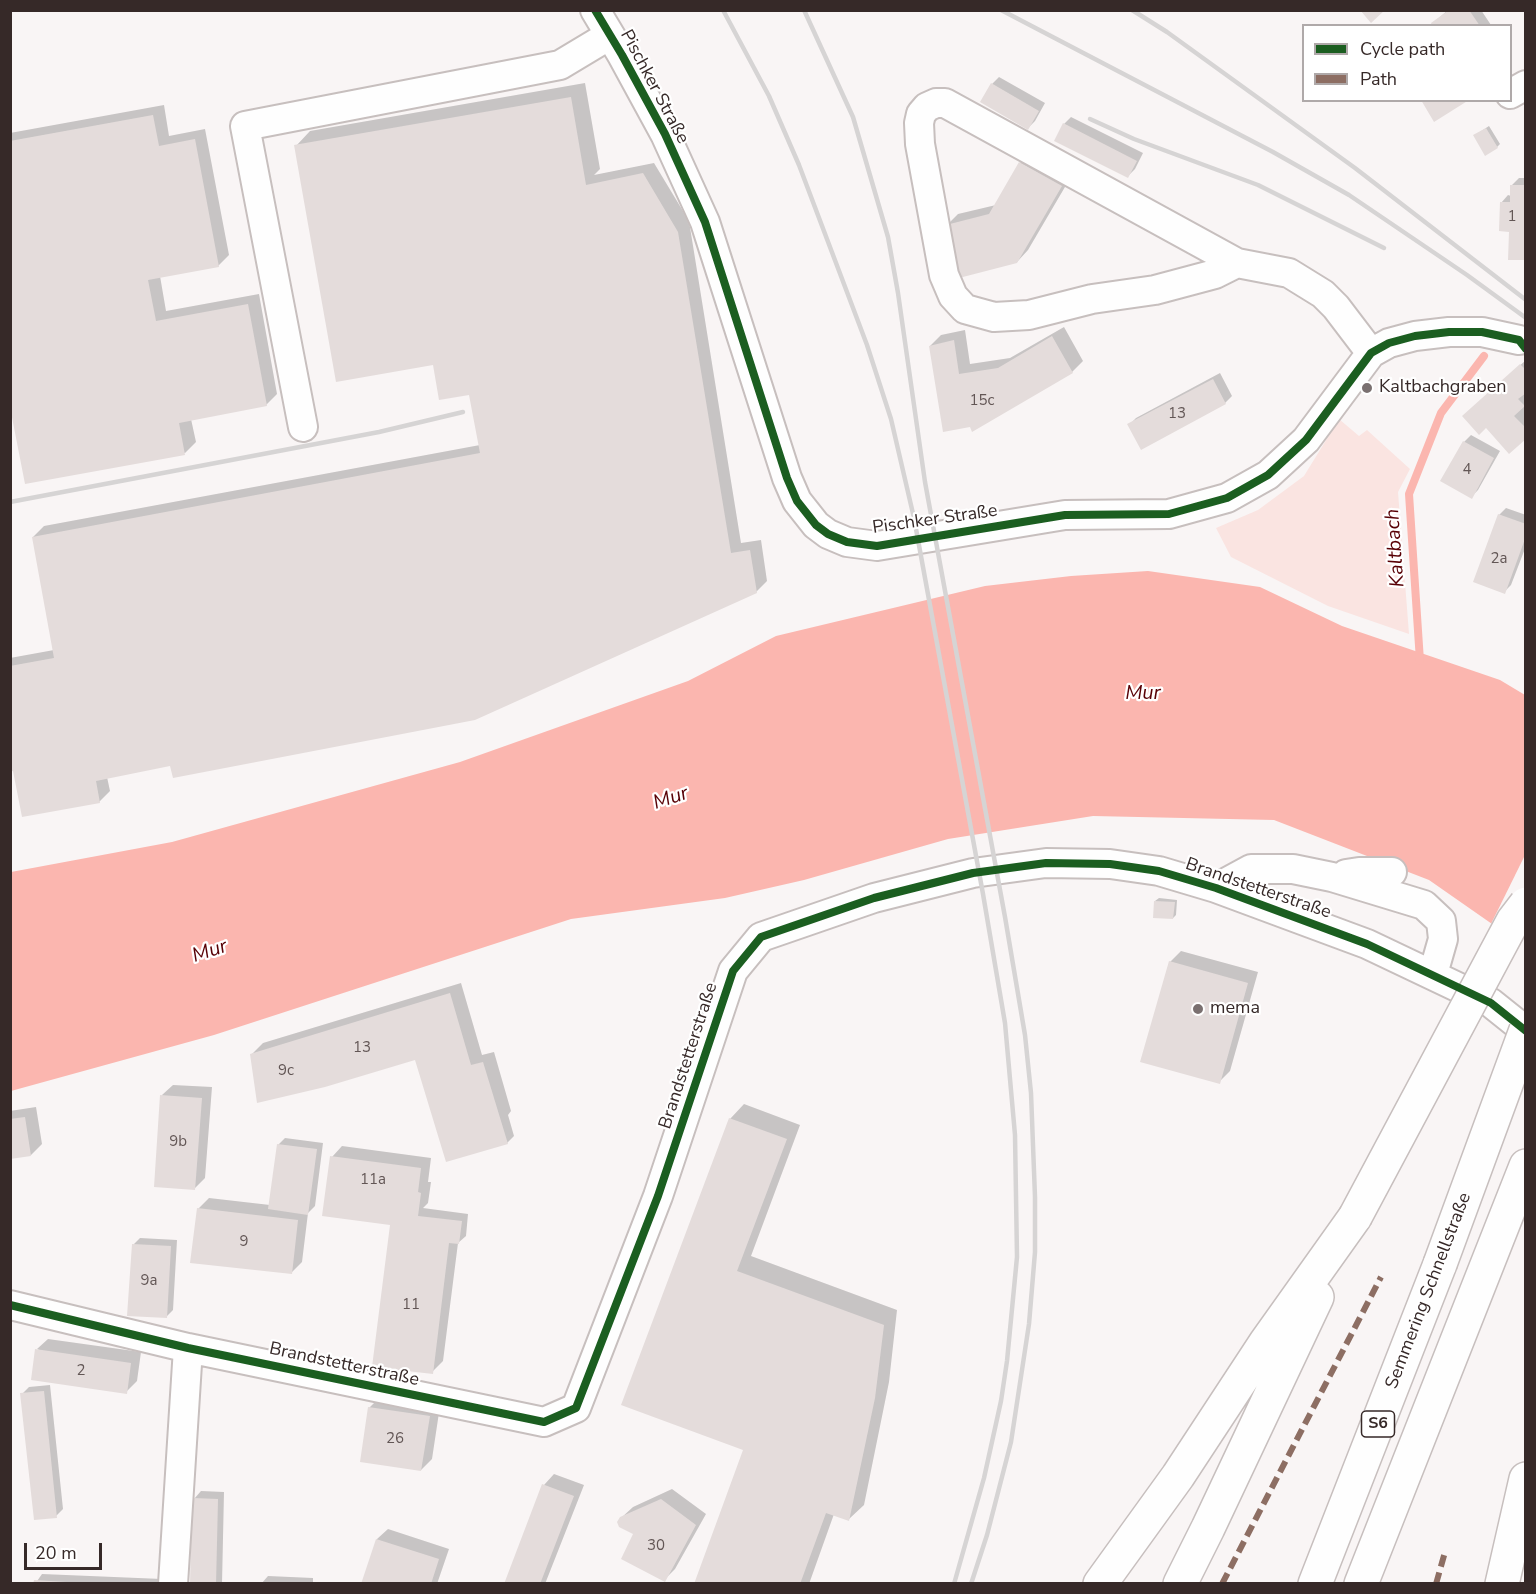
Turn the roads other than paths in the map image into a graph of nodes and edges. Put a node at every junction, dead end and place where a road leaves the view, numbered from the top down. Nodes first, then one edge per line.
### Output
1 (595, 10) edge
2 (610, 35) junction
3 (1526, 85) edge
4 (1512, 93) edge
5 (1237, 263) junction
6 (1523, 341) edge
7 (1371, 353) junction
8 (303, 427) dead end
9 (1392, 872) dead end
10 (1332, 877) junction
11 (1216, 888) junction
12 (1526, 904) edge
13 (1433, 974) junction
14 (1526, 1031) edge
15 (1526, 1166) edge
16 (1355, 1217) junction
17 (10, 1305) edge
18 (188, 1348) junction
19 (1526, 1479) edge
20 (173, 1584) edge
21 (1100, 1584) edge
22 (1180, 1584) edge
23 (1315, 1584) edge
24 (1361, 1584) edge
25 (1502, 1584) edge

1 - 2 street, Pischker Straße
2 - 7 street, Pischker Straße
2 - 8 street
3 - 4 street
5 - 5 street
5 - 7 street
6 - 7 street, Pischker Straße
9 - 10 street
10 - 11 street
10 - 13 street
11 - 13 street, Brandstetterstraße
11 - 18 street, Brandstetterstraße
12 - 16 highway, bridge
13 - 14 street, Brandstetterstraße
14 - 23 highway, Semmering Schnellstraße / S6, bridge
15 - 24 highway, S6
16 - 21 highway
16 - 22 highway
17 - 18 street, Brandstetterstraße
18 - 20 street
19 - 25 highway

